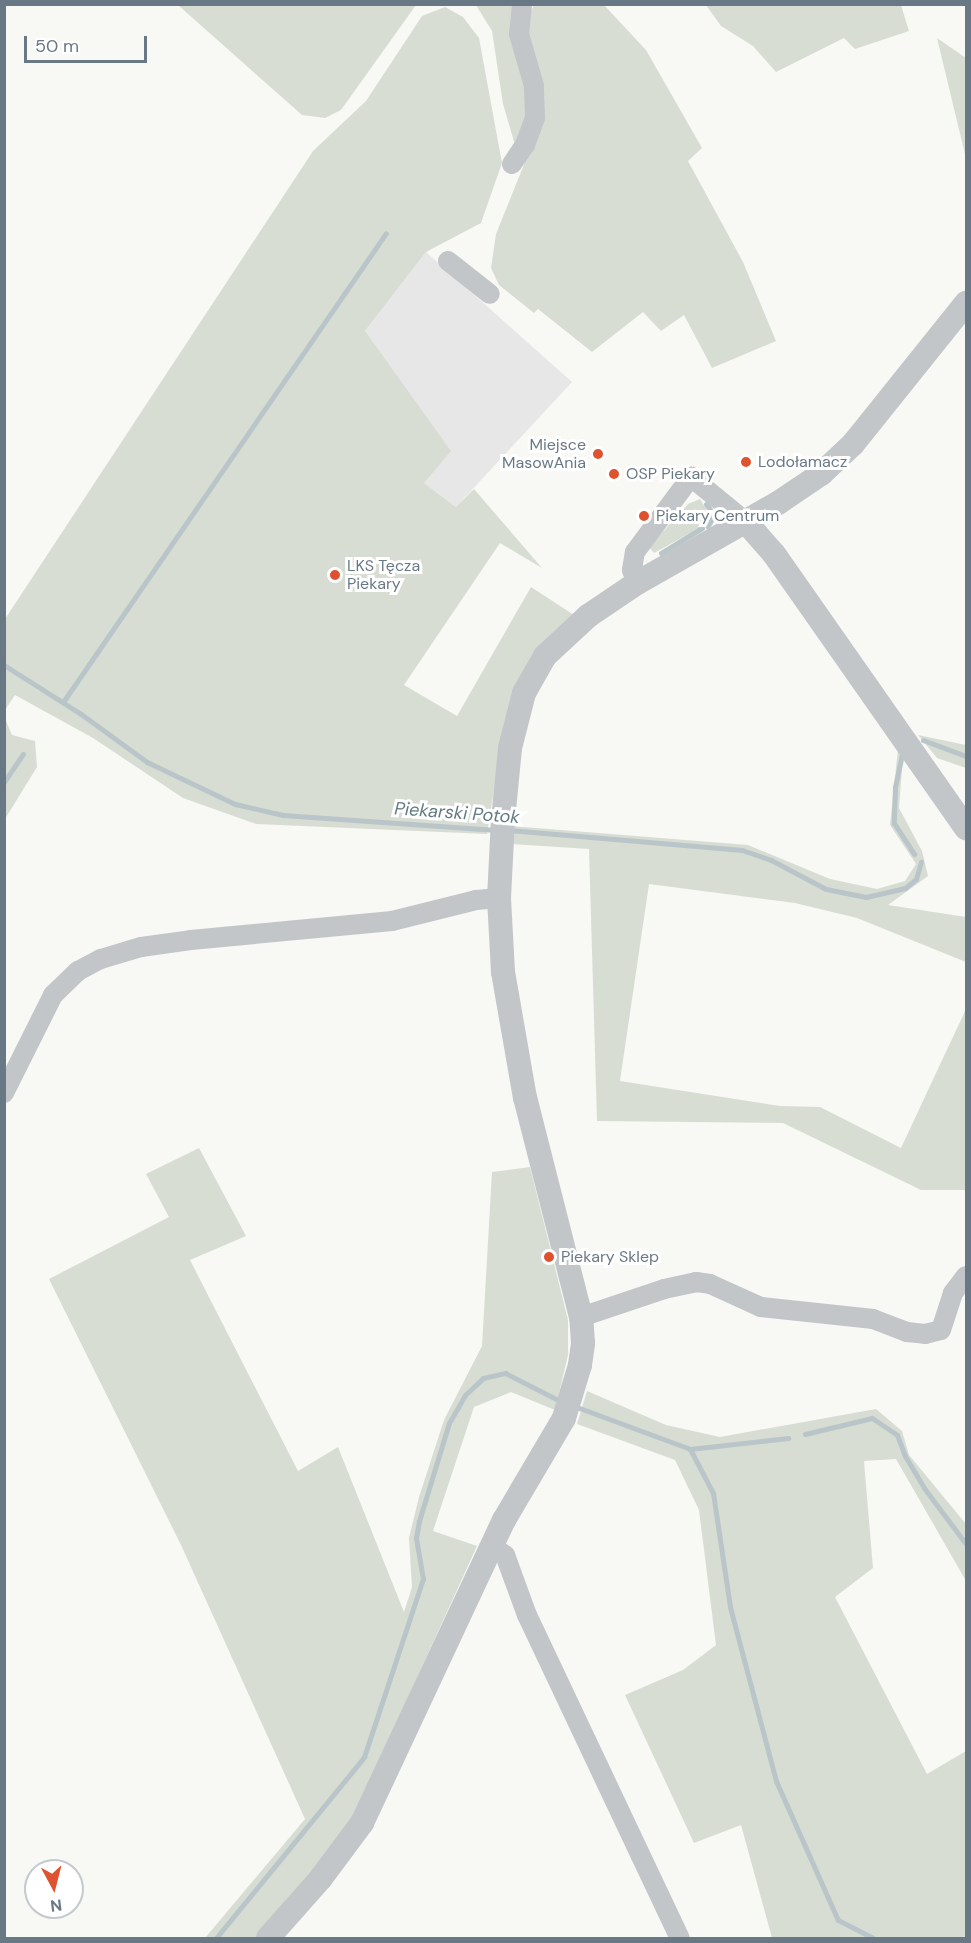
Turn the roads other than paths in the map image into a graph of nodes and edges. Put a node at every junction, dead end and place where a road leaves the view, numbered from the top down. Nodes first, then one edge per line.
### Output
1 (522, 4) edge
2 (512, 164) dead end
3 (448, 261) dead end
4 (490, 294) dead end
5 (966, 303) edge
6 (745, 521) junction
7 (637, 583) junction
8 (966, 828) edge
9 (499, 898) junction
10 (4, 1093) edge
11 (966, 1275) edge
12 (580, 1317) junction
13 (492, 1546) junction
14 (268, 1938) edge
15 (680, 1938) edge

1 - 2 street
3 - 4 street
5 - 6 street
6 - 7 street
6 - 7 street
6 - 8 street
7 - 9 street
9 - 10 street
9 - 12 street
11 - 12 street
12 - 13 street
13 - 14 street
13 - 15 street

